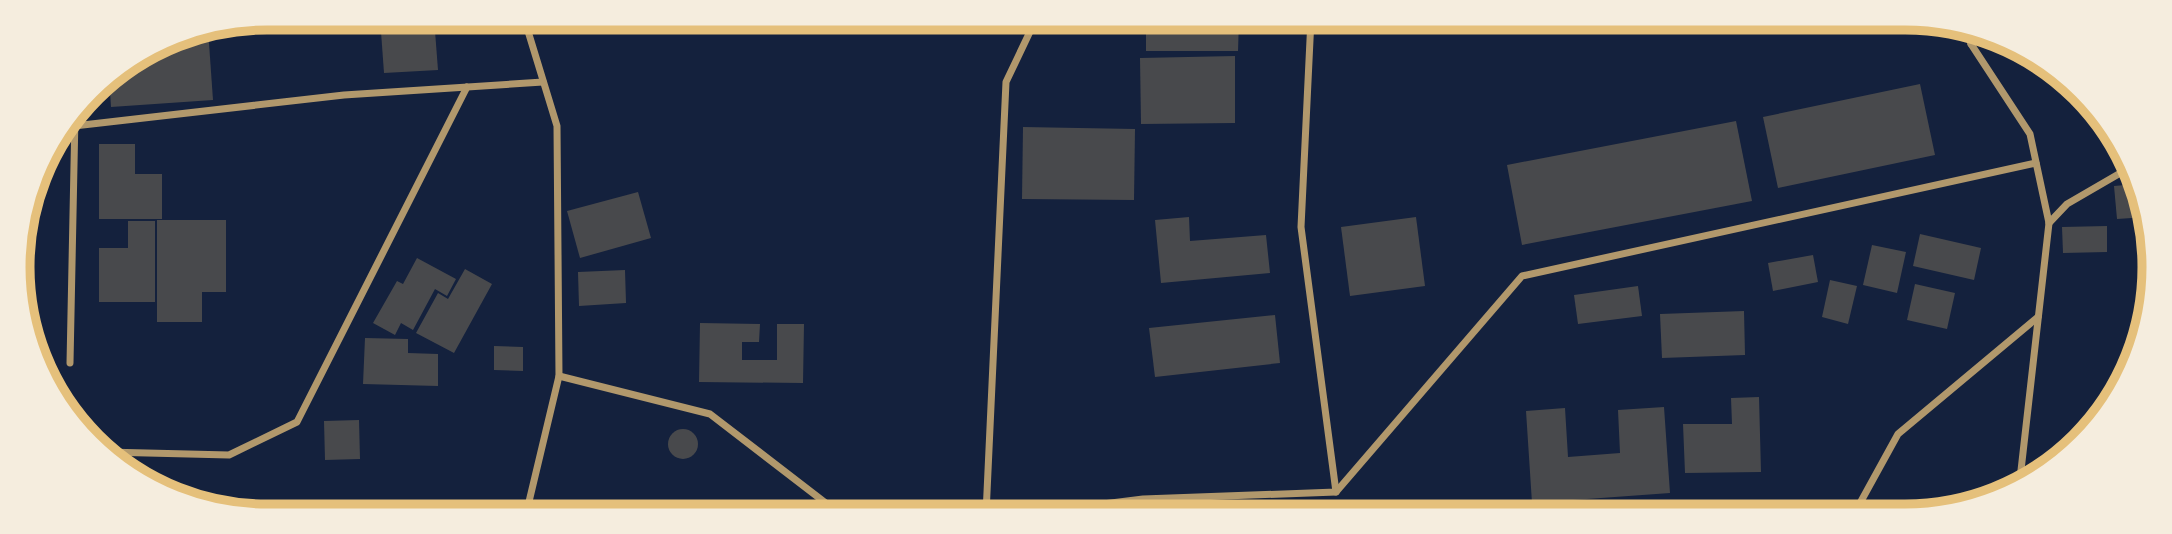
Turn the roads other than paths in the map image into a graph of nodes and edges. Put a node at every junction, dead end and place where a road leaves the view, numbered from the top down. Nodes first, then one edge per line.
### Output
1 (528, 30) edge
2 (1031, 30) edge
3 (1310, 30) edge
4 (1969, 39) edge
5 (1973, 40) edge
6 (1970, 44) junction
7 (543, 82) junction
8 (467, 87) junction
9 (77, 126) edge
10 (74, 130) edge
11 (2036, 163) junction
12 (2122, 172) edge
13 (2049, 223) junction
14 (2038, 317) junction
15 (70, 363) dead end
16 (559, 376) junction
17 (120, 452) edge
18 (2021, 474) edge
19 (1336, 492) junction
20 (528, 504) edge
21 (827, 504) edge
22 (986, 504) edge
23 (1103, 504) edge
24 (1860, 504) edge

1 - 7 street
2 - 22 street
3 - 19 street
4 - 6 street
5 - 6 street
6 - 11 street
7 - 8 street
7 - 16 street
8 - 9 street
8 - 17 street
10 - 15 street
11 - 13 street
11 - 19 street
12 - 13 street
13 - 14 street
14 - 18 street
14 - 24 street
16 - 20 street
16 - 21 street
19 - 23 street

